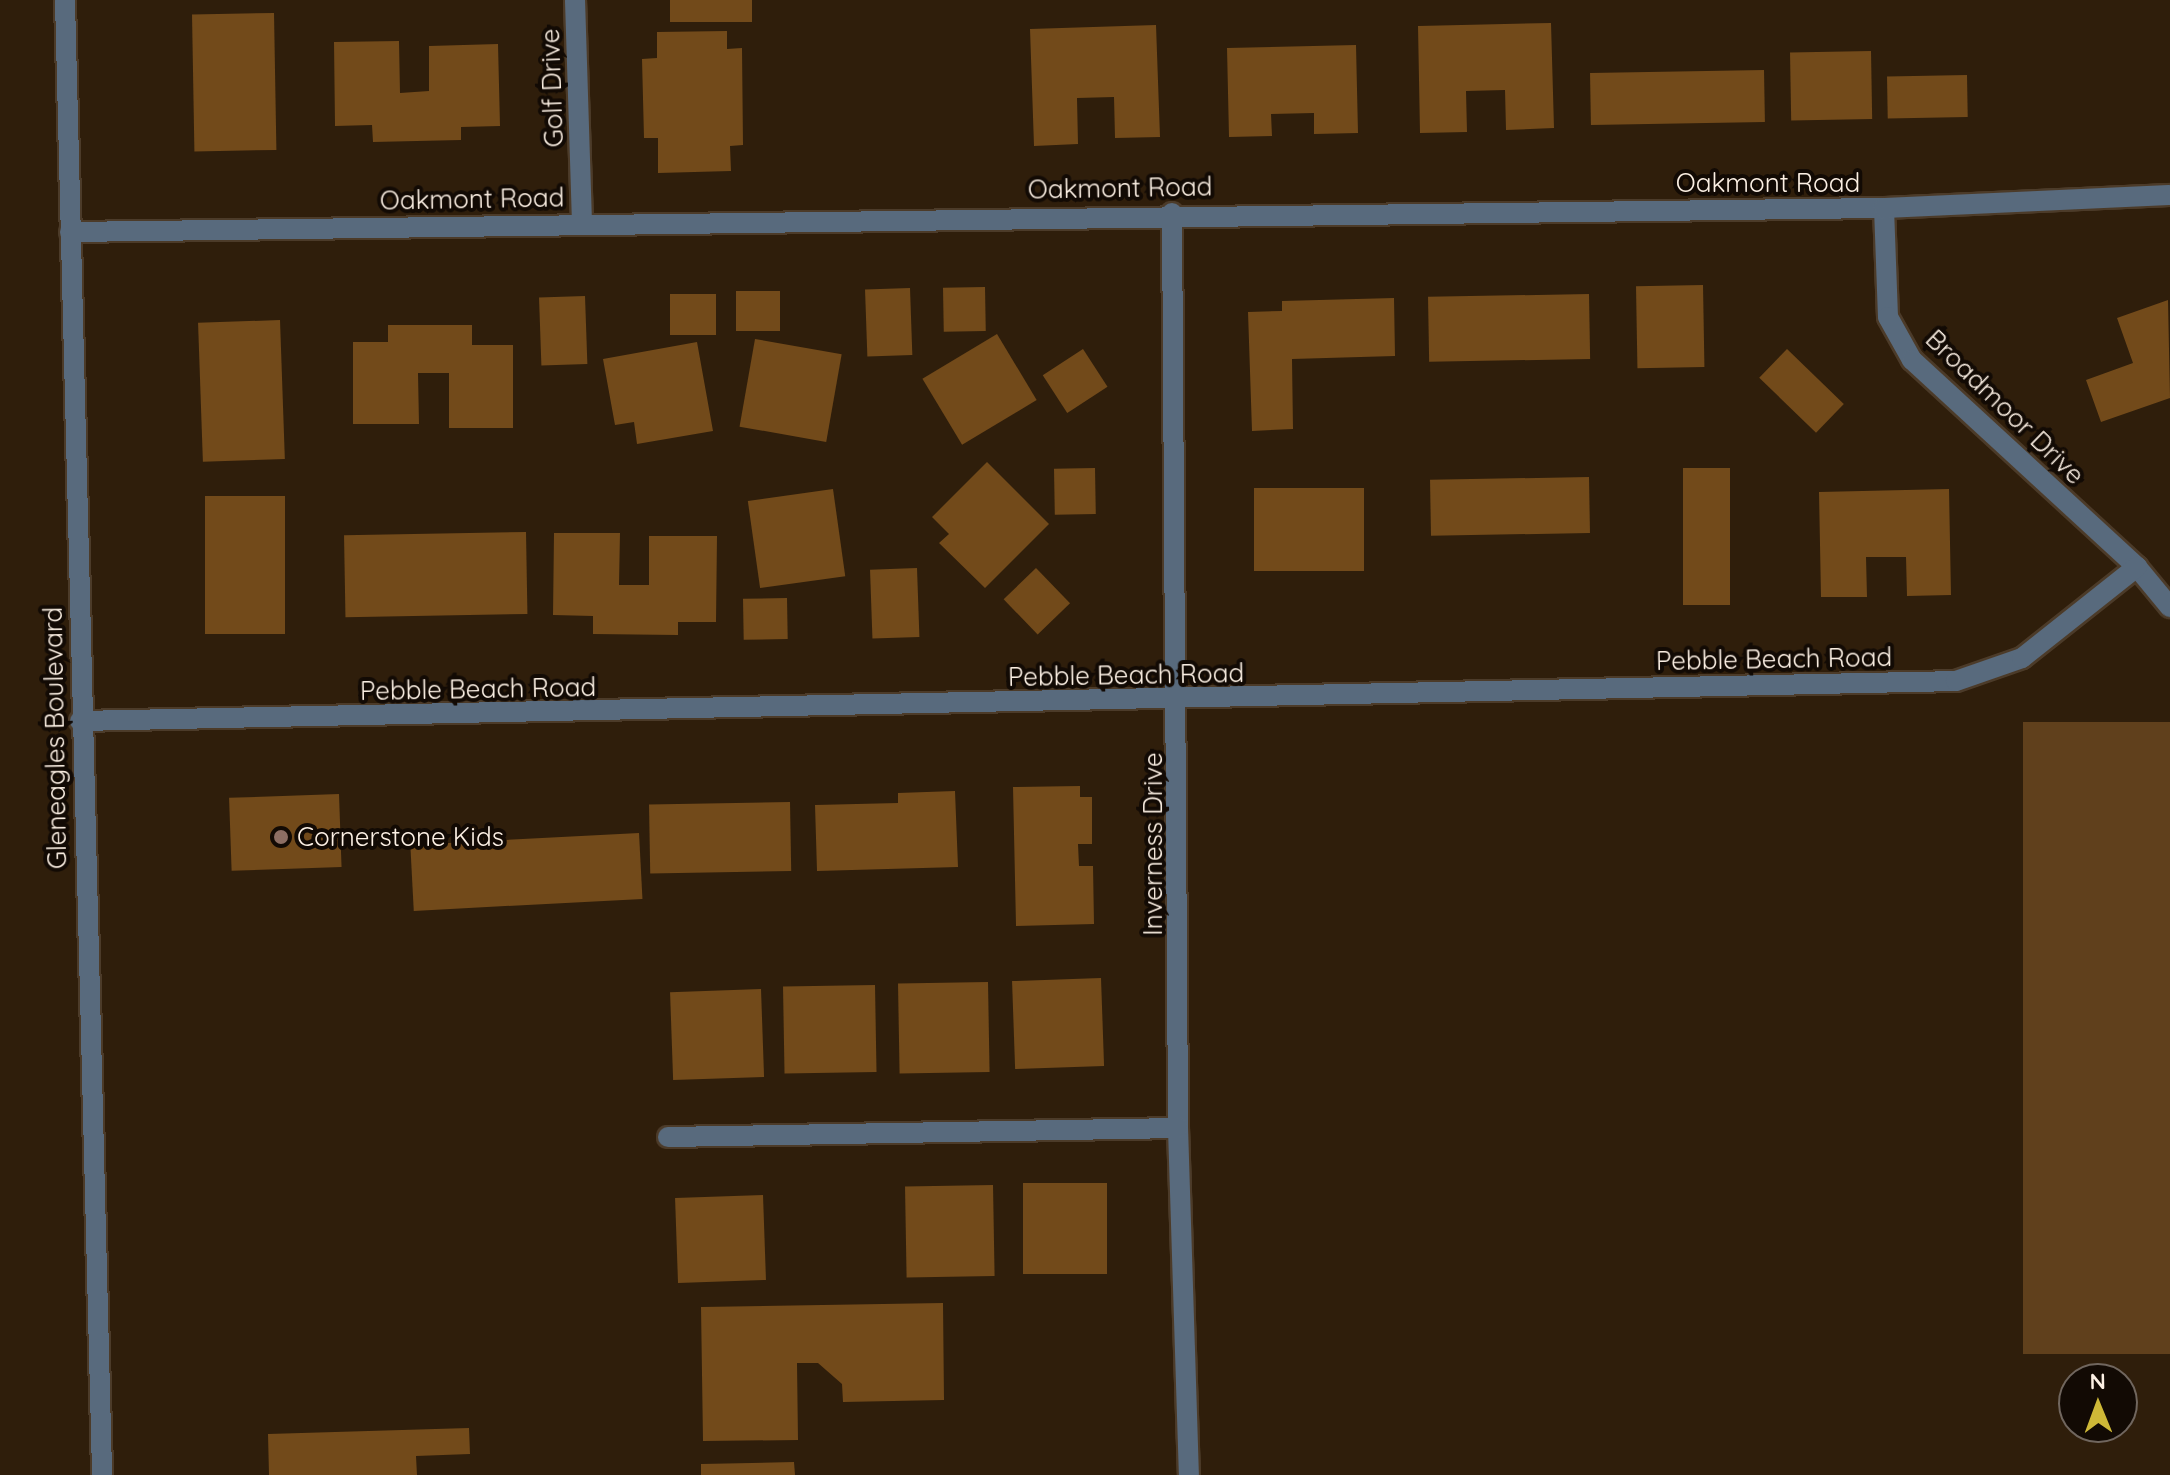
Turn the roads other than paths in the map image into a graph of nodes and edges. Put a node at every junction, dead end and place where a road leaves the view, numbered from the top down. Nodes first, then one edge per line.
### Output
1 (65, 0) edge
2 (575, 0) edge
3 (2170, 195) edge
4 (1884, 208) junction
5 (1172, 213) junction
6 (582, 223) junction
7 (70, 232) junction
8 (2137, 567) junction
9 (2170, 607) edge
10 (1180, 700) junction
11 (80, 721) junction
12 (1178, 1128) junction
13 (668, 1137) dead end
14 (102, 1475) edge
15 (1189, 1475) edge

1 - 7 street, Gleneagles Boulevard
2 - 6 street, Golf Drive
3 - 4 street, Oakmont Road
4 - 5 street, Oakmont Road
4 - 8 street, Broadmoor Drive
5 - 6 street, Oakmont Road
5 - 10 street, Inverness Drive
6 - 7 street, Oakmont Road
7 - 11 street, Gleneagles Boulevard
8 - 9 street, Broadmoor Drive
8 - 10 street, Pebble Beach Road
10 - 11 street, Pebble Beach Road
10 - 12 street, Inverness Drive
11 - 14 street, Gleneagles Boulevard
12 - 13 street
12 - 15 street, Inverness Drive

